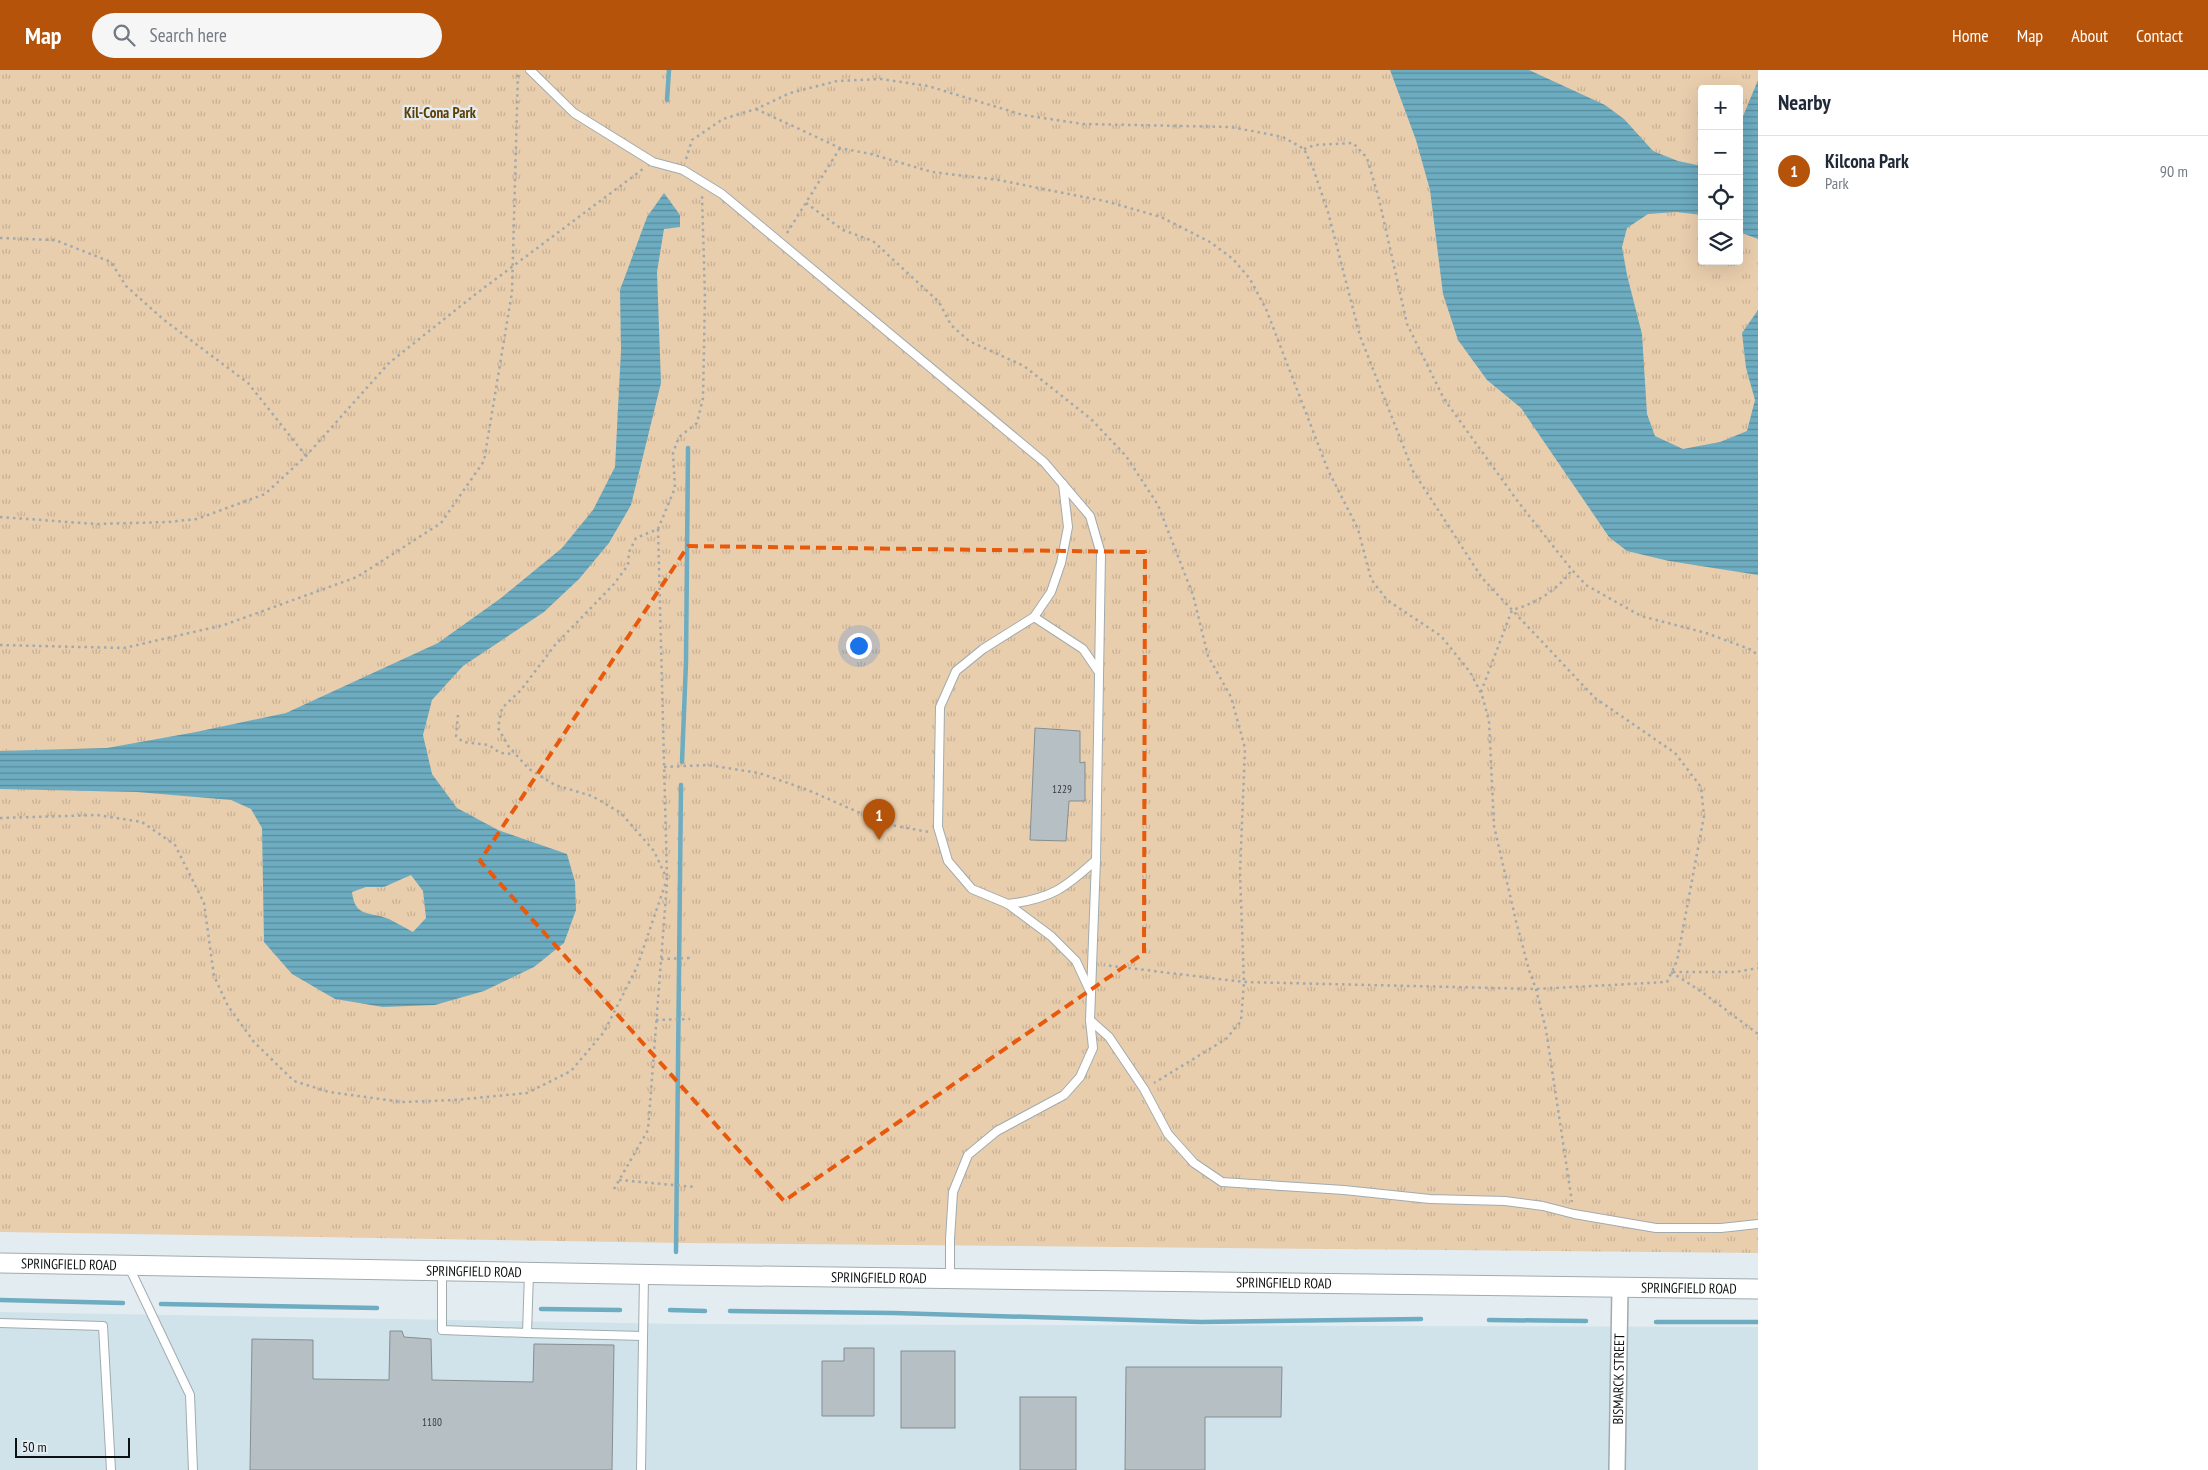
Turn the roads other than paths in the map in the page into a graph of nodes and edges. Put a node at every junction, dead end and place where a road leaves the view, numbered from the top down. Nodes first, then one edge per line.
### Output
1 (530, 70) edge
2 (1063, 483) junction
3 (1034, 617) junction
4 (1098, 671) junction
5 (1096, 860) junction
6 (1008, 904) junction
7 (1091, 993) junction
8 (1090, 1020) junction
9 (1758, 1224) edge
10 (0, 1263) edge
11 (128, 1265) junction
12 (442, 1271) junction
13 (529, 1273) junction
14 (644, 1275) junction
15 (950, 1277) junction
16 (1620, 1288) junction
17 (1758, 1289) edge
18 (0, 1323) edge
19 (527, 1333) junction
20 (643, 1336) junction
21 (112, 1470) edge
22 (193, 1470) edge
23 (641, 1470) edge
24 (1617, 1470) edge

1 - 2 lane
2 - 3 lane
2 - 4 lane
3 - 4 lane
3 - 6 lane
4 - 5 lane
5 - 6 lane
5 - 7 lane
6 - 7 lane
7 - 8 lane
8 - 9 lane
8 - 15 lane
10 - 11 street, SPRINGFIELD ROAD
11 - 12 street, SPRINGFIELD ROAD
11 - 22 lane
12 - 13 street, SPRINGFIELD ROAD
12 - 19 lane
13 - 14 street, SPRINGFIELD ROAD
13 - 19 lane
14 - 15 street, SPRINGFIELD ROAD
14 - 20 lane
15 - 16 street, SPRINGFIELD ROAD
16 - 17 street, SPRINGFIELD ROAD
16 - 24 street, BISMARCK STREET
18 - 21 lane
19 - 20 lane
20 - 23 lane

